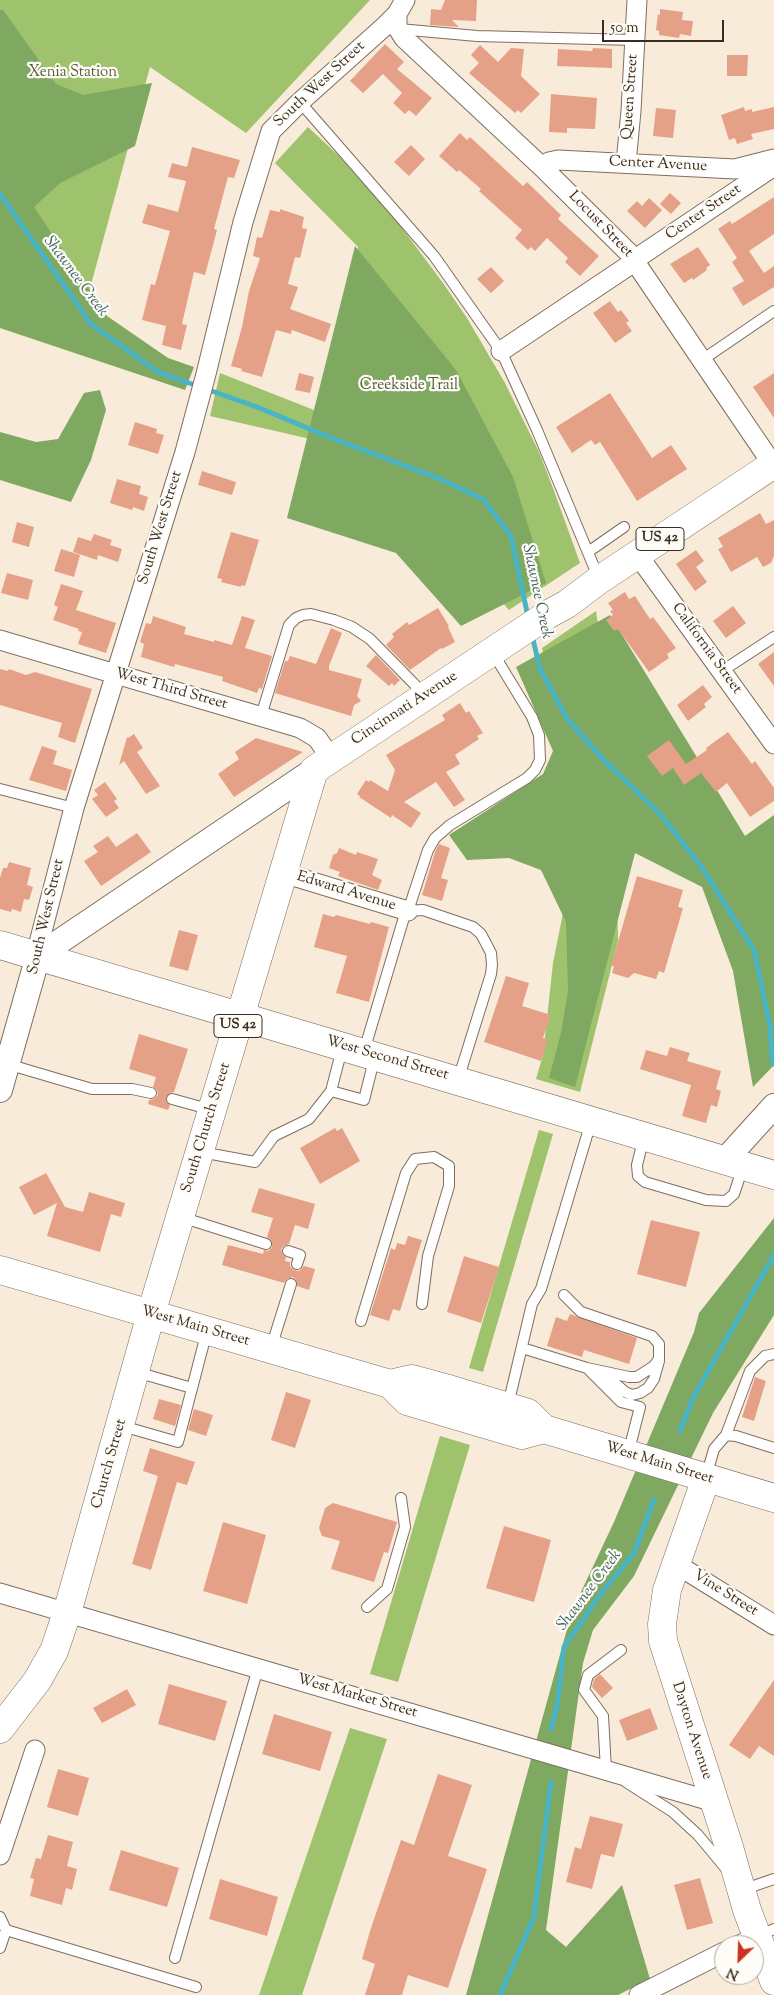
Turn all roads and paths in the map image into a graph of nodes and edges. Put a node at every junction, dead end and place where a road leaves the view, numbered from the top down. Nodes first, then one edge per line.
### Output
1 (637, 0) edge
2 (400, 14) edge
3 (634, 40) junction
4 (300, 102) junction
5 (774, 159) edge
6 (626, 163) junction
7 (774, 166) edge
8 (542, 167) junction
9 (634, 260) junction
10 (774, 312) edge
11 (501, 351) junction
12 (702, 360) junction
13 (774, 465) edge
14 (624, 527) dead end
15 (588, 552) junction
16 (637, 554) junction
17 (599, 580) junction
18 (774, 637) edge
19 (0, 640) edge
20 (496, 650) junction
21 (722, 672) junction
22 (115, 673) junction
23 (425, 695) junction
24 (261, 716) junction
25 (774, 744) edge
26 (322, 764) junction
27 (0, 789) edge
28 (74, 808) junction
29 (283, 873) junction
30 (408, 911) junction
31 (0, 945) edge
32 (38, 956) junction
33 (241, 1016) junction
34 (360, 1051) junction
35 (7, 1064) junction
36 (458, 1080) junction
37 (0, 1090) edge
38 (331, 1091) junction
39 (151, 1093) dead end
40 (172, 1099) dead end
41 (773, 1107) edge
42 (213, 1110) junction
43 (591, 1121) junction
44 (644, 1136) junction
45 (200, 1151) junction
46 (734, 1163) junction
47 (774, 1175) edge
48 (180, 1217) junction
49 (266, 1244) dead end
50 (288, 1251) dead end
51 (297, 1264) dead end
52 (0, 1270) edge
53 (291, 1284) dead end
54 (564, 1295) dead end
55 (422, 1304) dead end
56 (151, 1314) junction
57 (361, 1321) dead end
58 (207, 1330) junction
59 (522, 1348) junction
60 (271, 1349) junction
61 (774, 1354) edge
62 (659, 1359) junction
63 (587, 1368) junction
64 (600, 1370) junction
65 (136, 1372) junction
66 (390, 1384) junction
67 (192, 1388) junction
68 (507, 1406) junction
69 (121, 1426) junction
70 (544, 1429) junction
71 (726, 1435) junction
72 (774, 1448) edge
73 (627, 1454) junction
74 (706, 1478) junction
75 (773, 1494) edge
76 (402, 1498) dead end
77 (676, 1564) junction
78 (0, 1593) edge
79 (367, 1607) dead end
80 (67, 1613) junction
81 (774, 1625) edge
82 (621, 1650) dead end
83 (258, 1668) junction
84 (0, 1729) edge
85 (34, 1750) dead end
86 (606, 1770) junction
87 (714, 1802) junction
88 (0, 1855) edge
89 (774, 1879) edge
90 (740, 1887) junction
91 (0, 1917) edge
92 (6, 1930) junction
93 (756, 1935) edge
94 (0, 1948) edge
95 (764, 1955) edge
96 (714, 1957) edge
97 (175, 1958) dead end
98 (774, 1981) edge
99 (196, 1987) dead end
100 (639, 1995) edge

1 - 3 street, Queen Street
2 - 3 lane
2 - 4 street, South West Street
2 - 8 street, Locust Street
3 - 6 street, Queen Street
4 - 11 lane
4 - 22 street, South West Street
5 - 6 street, Center Avenue
6 - 8 street, Center Avenue
7 - 9 street, Center Street
8 - 9 street, Locust Street
9 - 11 street
9 - 12 street, Locust Street
10 - 12 lane
11 - 15 lane
12 - 13 street, Locust Street
13 - 16 main road, Cincinnati Avenue / US 42
14 - 15 lane
15 - 17 lane
16 - 17 main road, Cincinnati Avenue / US 42
16 - 21 street, California Street
17 - 20 main road, Cincinnati Avenue / US 42
18 - 21 lane
19 - 22 street, West Third Street
20 - 23 main road, Cincinnati Avenue / US 42
20 - 30 lane
21 - 25 street, California Street
22 - 24 street, West Third Street
22 - 28 street, South West Street
23 - 24 lane
23 - 26 main road, Cincinnati Avenue / US 42
24 - 26 street, West Third Street
26 - 29 main road, South Church Street / US 42
26 - 32 street, Cincinnati Avenue
27 - 28 lane
28 - 32 street, South West Street
29 - 30 street, Edward Avenue
29 - 33 main road, South Church Street / US 42
30 - 34 lane
30 - 36 lane
31 - 32 main road, West Second Street
32 - 33 main road, West Second Street
32 - 35 street, South West Street
33 - 34 main road, West Second Street
33 - 42 main road, South Church Street / US 42
34 - 36 main road, West Second Street
34 - 38 lane
34 - 38 lane
35 - 37 street, South West Street
35 - 39 lane
36 - 43 main road, West Second Street
38 - 45 lane
40 - 42 lane
41 - 46 street
42 - 45 main road, South Church Street / US 42
43 - 44 main road, West Second Street
43 - 59 lane
44 - 46 main road, West Second Street
44 - 46 lane
45 - 48 main road, South Church Street / US 42
46 - 47 main road, West Second Street
48 - 49 lane
48 - 56 main road, South Church Street / US 42
50 - 51 lane
52 - 56 main road, West Main Street
53 - 60 lane
54 - 62 lane
55 - 57 lane
56 - 58 main road, West Main Street
56 - 65 main road, Church Street
58 - 60 main road, West Main Street
58 - 67 lane
59 - 63 lane
59 - 68 lane
60 - 66 main road, West Main Street
61 - 71 lane
62 - 64 lane
62 - 64 lane
63 - 64 lane
63 - 73 lane
65 - 67 lane
65 - 69 main road, Church Street
66 - 68 main road, West Main Street
66 - 70 main road, West Main Street
67 - 69 lane
68 - 70 main road, West Main Street
69 - 80 main road, Church Street
70 - 73 main road, West Main Street
71 - 72 lane
71 - 74 lane
73 - 74 main road, West Main Street
74 - 75 main road, West Main Street
74 - 77 main road, Dayton Avenue
76 - 79 lane
77 - 81 street, Vine Street
77 - 87 main road, Dayton Avenue
78 - 80 street, West Market Street
80 - 83 street, West Market Street
80 - 84 main road, Church Street
82 - 86 lane
83 - 86 street, West Market Street
83 - 97 lane
85 - 88 street
86 - 87 street, West Market Street
86 - 90 lane
87 - 90 main road, Dayton Avenue
89 - 90 lane
90 - 93 main road, Dayton Avenue
91 - 92 lane
92 - 94 lane
92 - 99 lane
95 - 98 main road, Dayton Avenue
96 - 100 street

